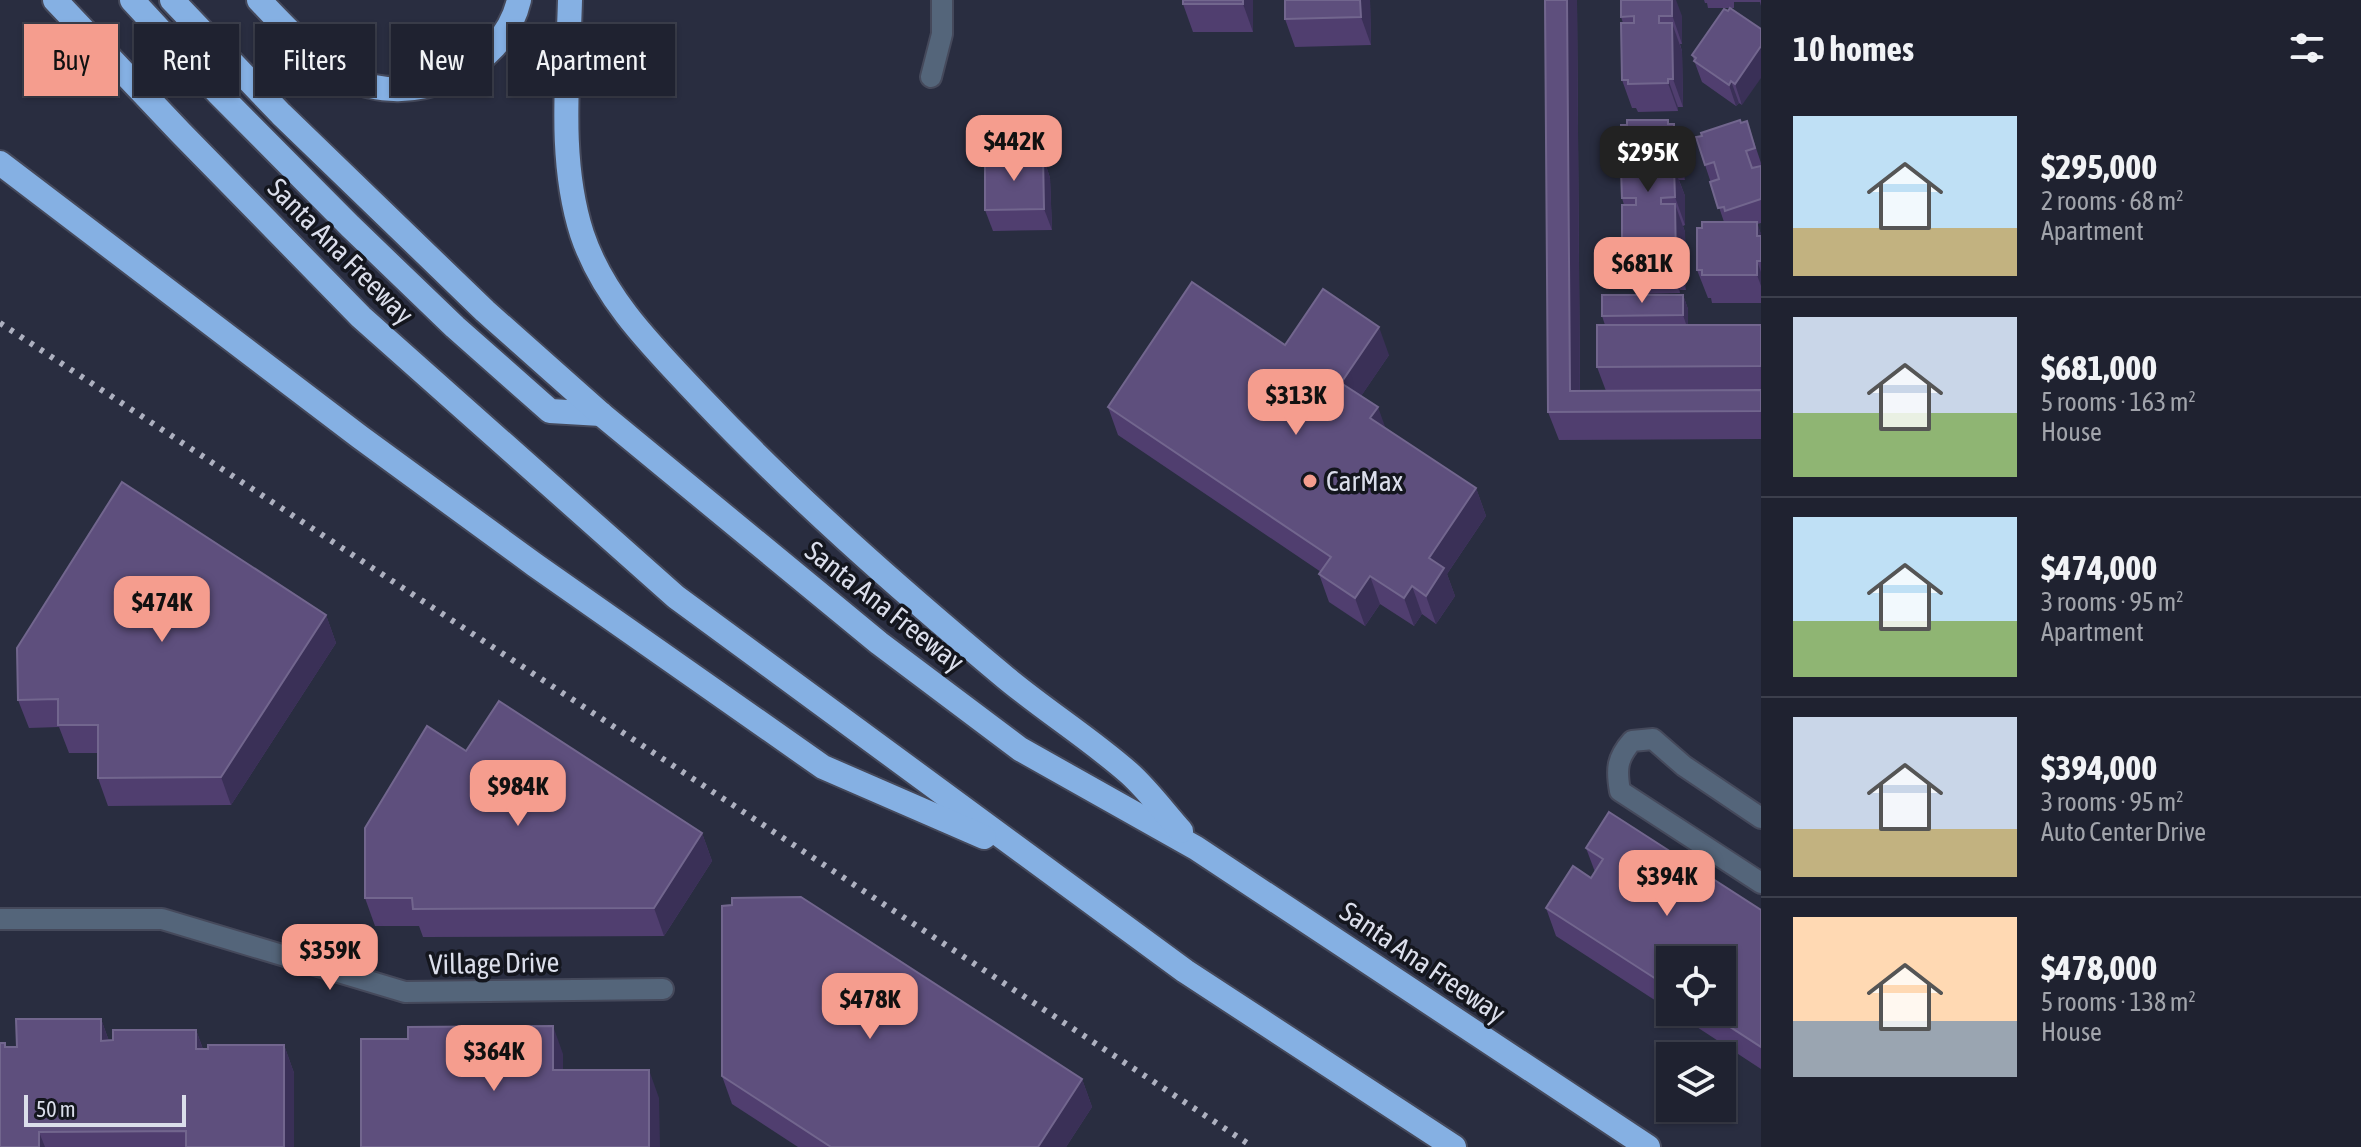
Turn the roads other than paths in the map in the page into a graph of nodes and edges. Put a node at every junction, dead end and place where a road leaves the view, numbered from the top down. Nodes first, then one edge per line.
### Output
1 (55, 0) edge
2 (132, 0) edge
3 (172, 0) edge
4 (259, 0) edge
5 (519, 0) edge
6 (570, 0) edge
7 (942, 0) edge
8 (931, 77) dead end
9 (0, 163) edge
10 (601, 414) junction
11 (1761, 818) edge
12 (1196, 848) junction
13 (1023, 853) junction
14 (1761, 883) edge
15 (0, 919) edge
16 (663, 989) dead end
17 (1454, 1147) edge
18 (1648, 1147) edge

1 - 13 highway, Santa Ana Freeway
2 - 10 highway
3 - 10 highway, Santa Ana Freeway
4 - 5 highway
6 - 12 highway
7 - 8 street
9 - 13 highway
10 - 12 highway, Santa Ana Freeway
11 - 14 street
12 - 18 highway, Santa Ana Freeway
13 - 17 highway, Santa Ana Freeway
15 - 16 street, Village Drive

